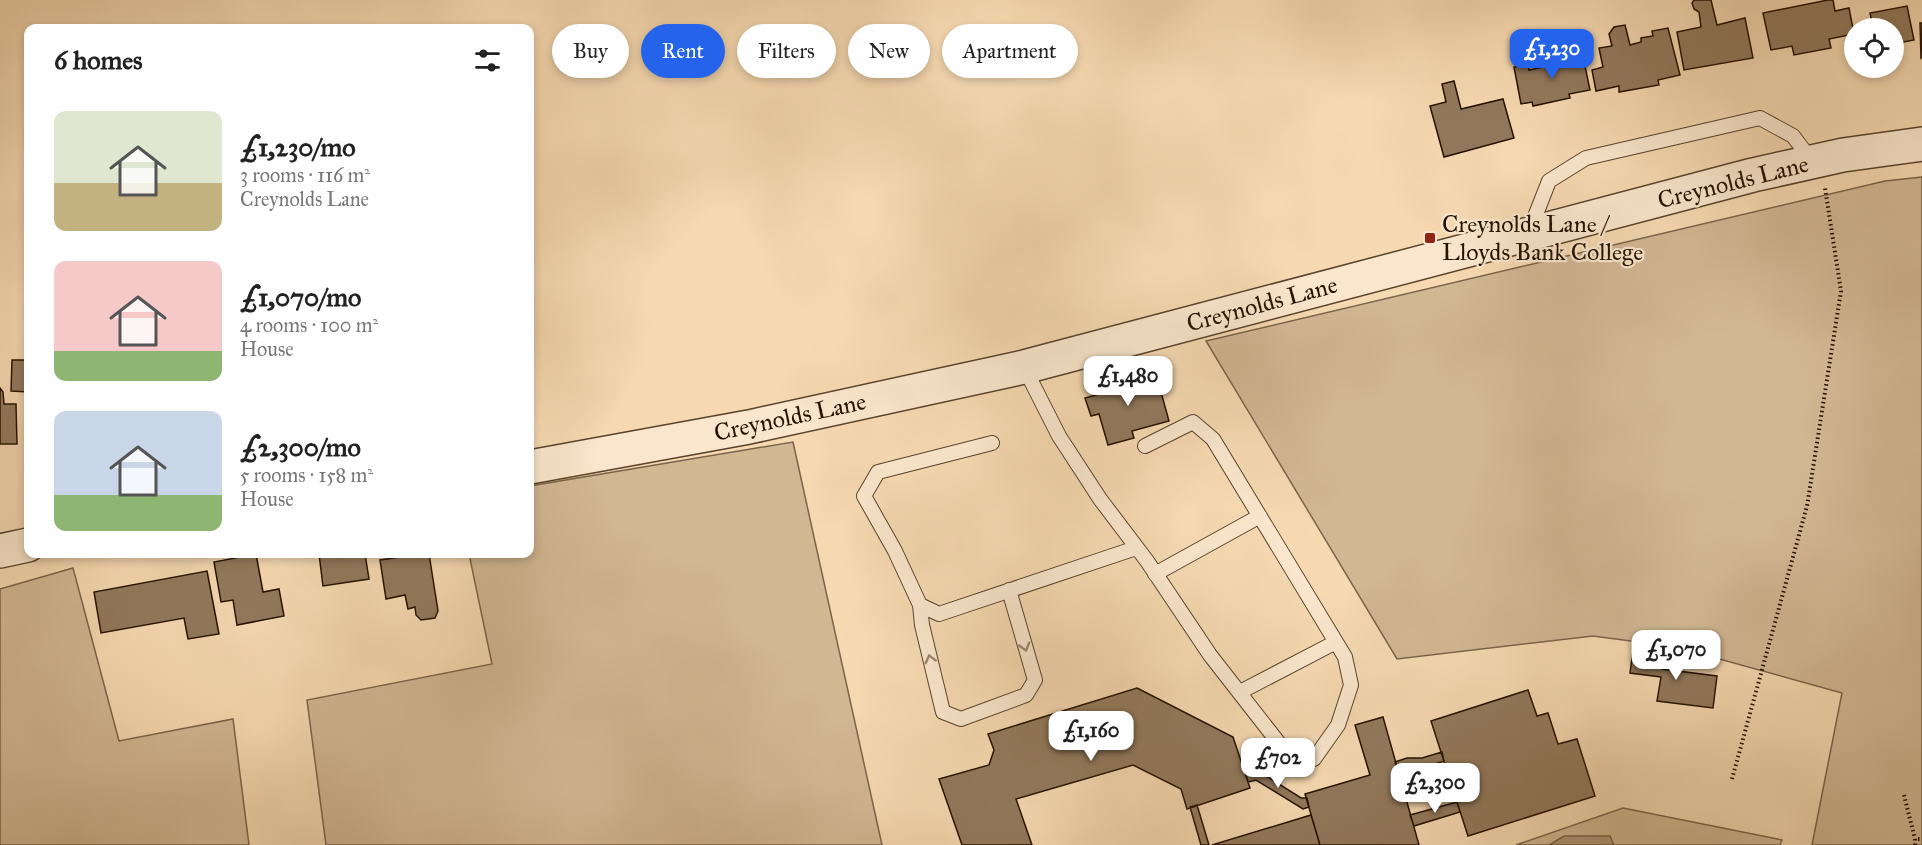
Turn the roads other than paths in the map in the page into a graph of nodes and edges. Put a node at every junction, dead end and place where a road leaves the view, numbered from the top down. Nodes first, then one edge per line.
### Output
1 (1922, 144) edge
2 (1816, 161) junction
3 (1528, 234) junction
4 (1024, 367) junction
5 (992, 443) dead end
6 (1145, 446) dead end
7 (534, 466) edge
8 (1260, 516) junction
9 (24, 546) edge
10 (1136, 548) junction
11 (0, 551) edge
12 (1155, 574) junction
13 (1009, 591) junction
14 (920, 605) junction
15 (1336, 642) junction
16 (1240, 692) junction

1 - 2 street, Creynolds Lane
2 - 3 street, Creynolds Lane
2 - 3 lane
3 - 4 street, Creynolds Lane
4 - 7 street, Creynolds Lane
4 - 10 lane
5 - 14 lane
6 - 8 lane
8 - 12 lane
8 - 15 lane
9 - 11 street
10 - 12 lane
10 - 13 lane
12 - 16 lane
13 - 14 lane
13 -> 14 lane
15 - 16 lane
15 - 16 lane

